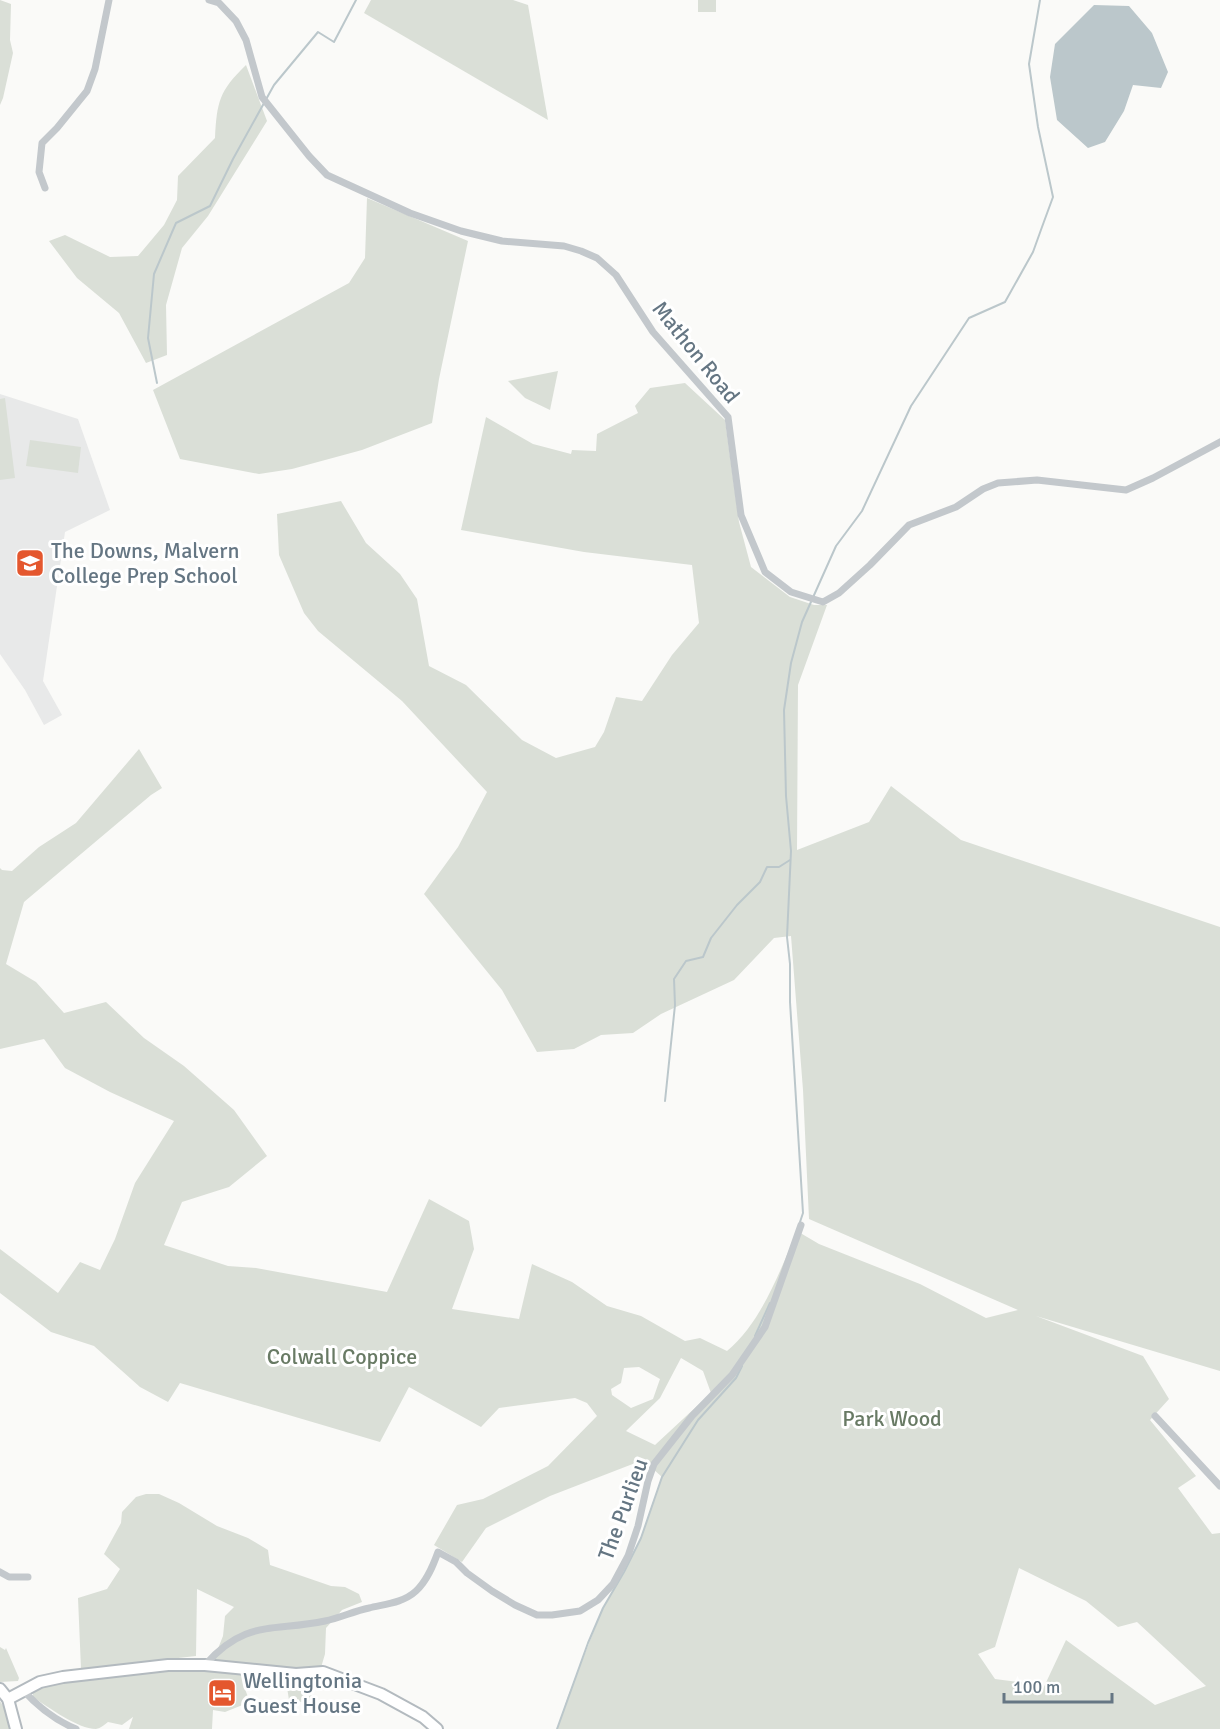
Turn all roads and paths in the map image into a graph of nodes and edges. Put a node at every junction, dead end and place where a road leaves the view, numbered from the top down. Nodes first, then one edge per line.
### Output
1 (109, 0) edge
2 (209, 0) edge
3 (45, 188) dead end
4 (1220, 442) edge
5 (801, 1225) dead end
6 (1155, 1416) dead end
7 (1220, 1486) edge
8 (0, 1572) edge
9 (28, 1577) dead end
10 (205, 1665) junction
11 (0, 1689) edge
12 (23, 1690) junction
13 (8, 1699) junction
14 (16, 1729) edge
15 (76, 1729) edge
16 (437, 1729) edge

1 - 3 street
2 - 4 street, Mathon Road
5 - 10 street, The Purlieu
6 - 7 street
8 - 9 street
10 - 12 main road
10 - 16 main road
11 - 13 main road
12 - 13 main road
12 - 15 street
13 - 14 main road

